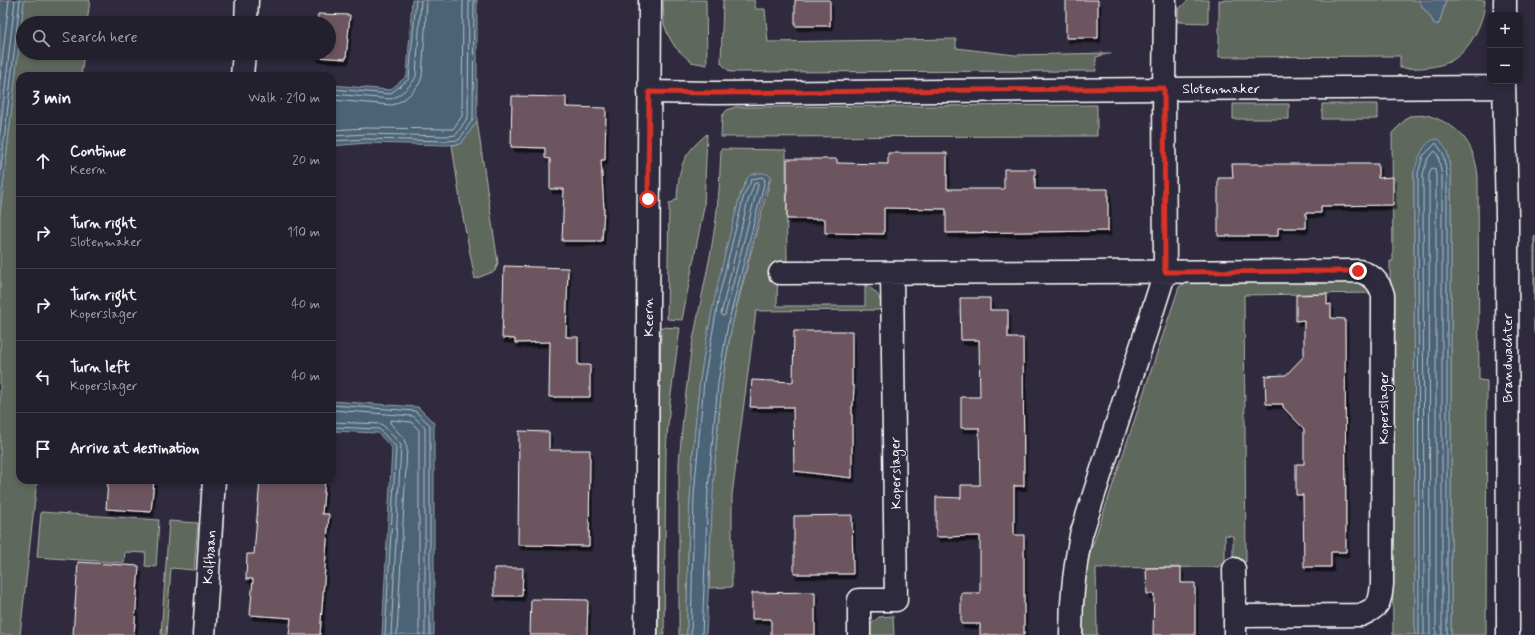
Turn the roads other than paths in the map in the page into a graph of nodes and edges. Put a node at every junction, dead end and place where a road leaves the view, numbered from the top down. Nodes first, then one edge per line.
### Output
1 (247, 0) edge
2 (650, 0) edge
3 (1165, 0) edge
4 (1505, 0) edge
5 (1505, 12) edge
6 (246, 16) edge
7 (243, 60) edge
8 (242, 72) edge
9 (1504, 84) edge
10 (1164, 88) junction
11 (649, 92) junction
12 (1165, 272) junction
13 (780, 273) dead end
14 (892, 273) junction
15 (214, 484) edge
16 (1234, 569) dead end
17 (1235, 625) edge
18 (204, 635) edge
19 (646, 635) edge
20 (858, 635) edge
21 (1071, 635) edge
22 (1508, 635) edge

1 - 6 street
2 - 11 street, Keern
3 - 10 street
4 - 5 street
7 - 8 street
9 - 10 street, Slotenmaker
9 - 22 street, Brandwachter
10 - 11 street, Slotenmaker
10 - 12 street
11 - 19 street, Keern
12 - 14 street, Koperslager
12 - 17 street, Koperslager
12 - 21 street
13 - 14 street, Koperslager
14 - 20 street, Koperslager
15 - 18 street, Kolfbaan
16 - 17 street, Koperslager

